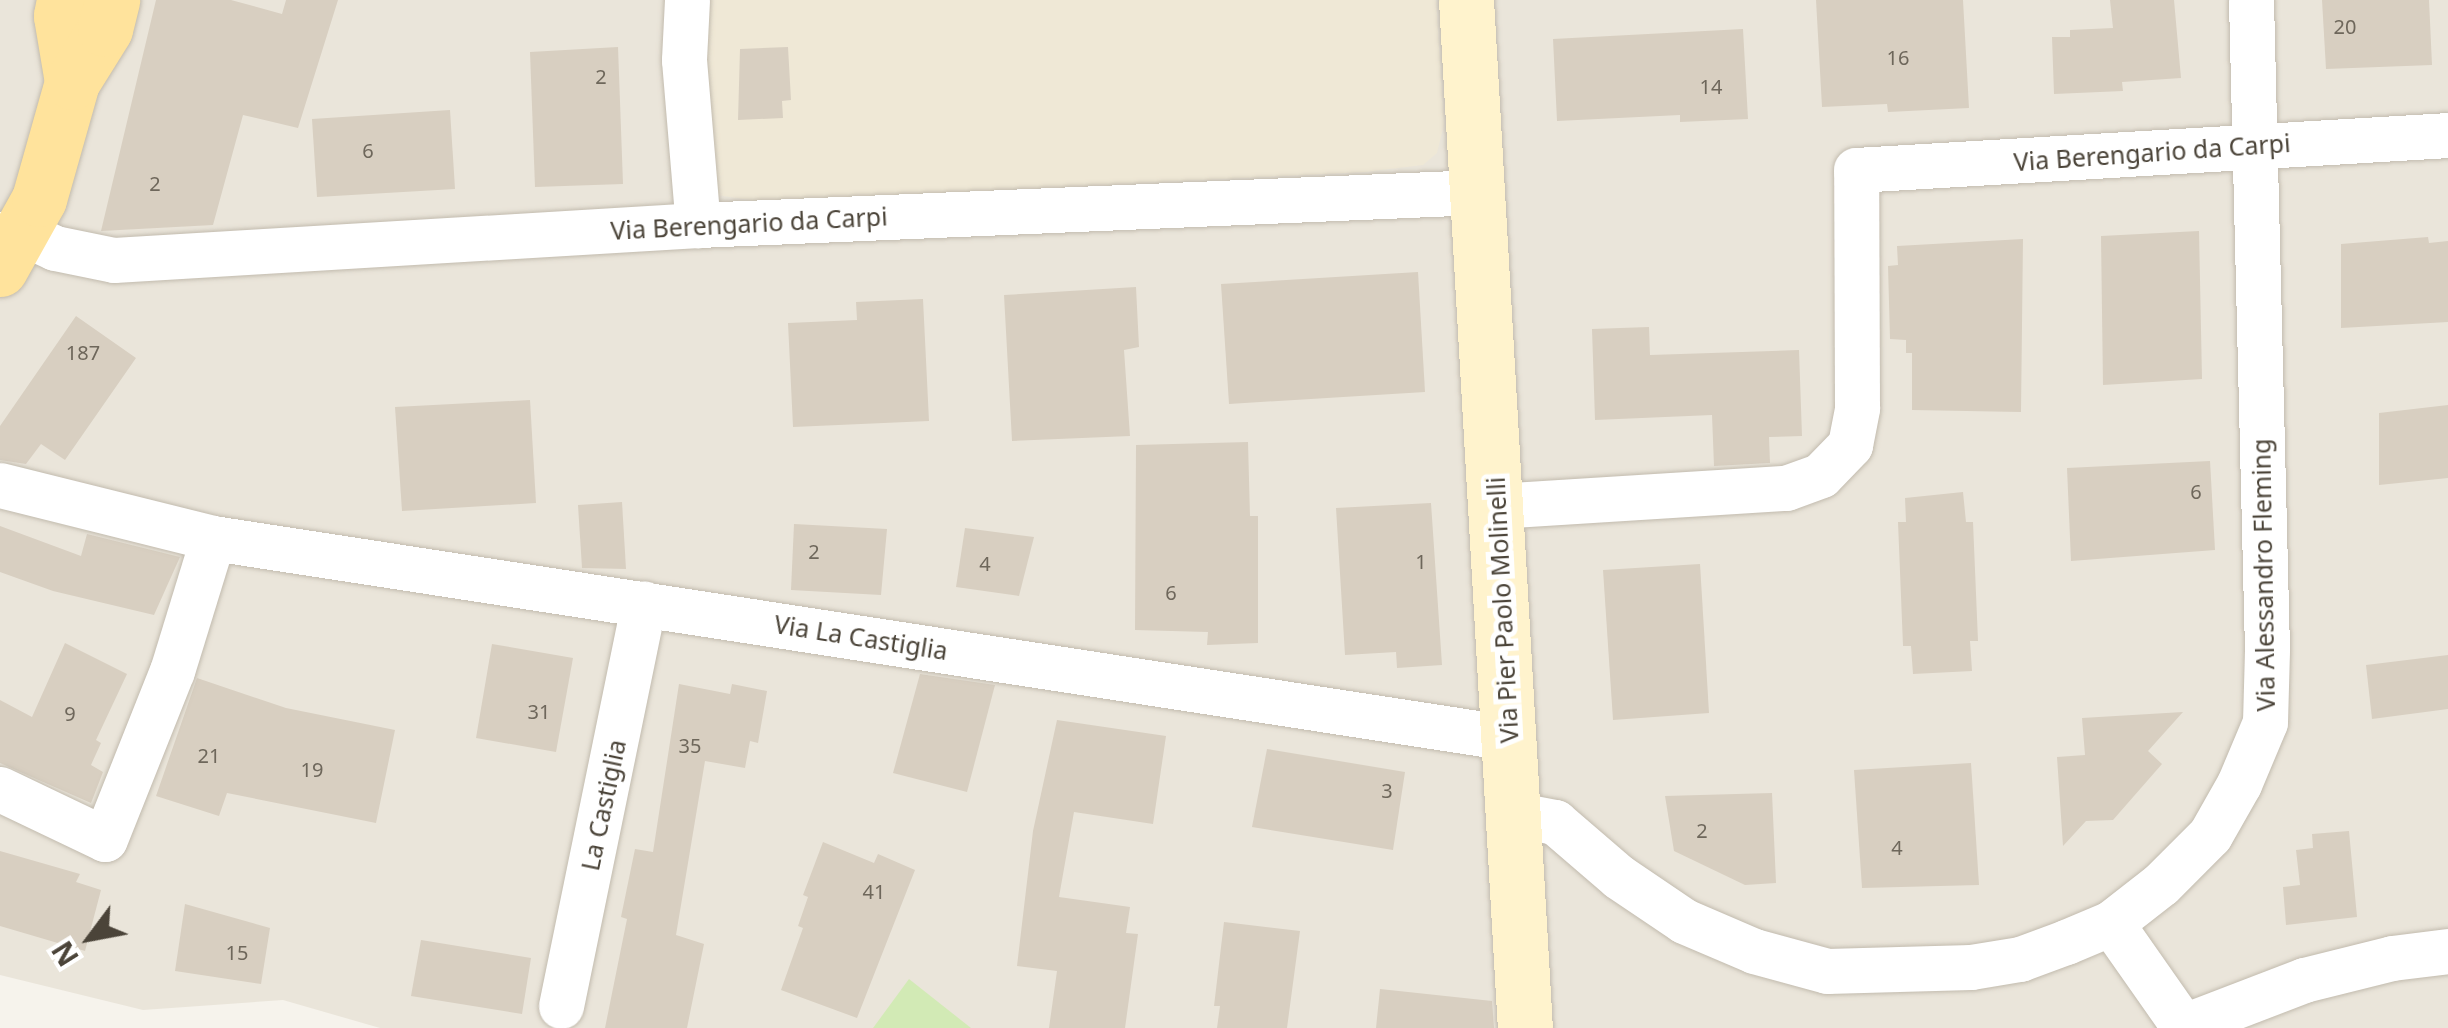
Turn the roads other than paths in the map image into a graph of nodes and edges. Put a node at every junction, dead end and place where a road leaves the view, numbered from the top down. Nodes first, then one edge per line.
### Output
1 (64, 0) edge
2 (112, 0) edge
3 (687, 0) edge
4 (1466, 0) edge
5 (2251, 0) edge
6 (72, 82) junction
7 (2448, 135) edge
8 (2252, 146) junction
9 (1480, 192) junction
10 (698, 225) junction
11 (8, 245) edge
12 (0, 486) edge
13 (1496, 506) junction
14 (213, 538) junction
15 (644, 604) junction
16 (1510, 738) junction
17 (0, 789) edge
18 (1513, 814) junction
19 (2111, 924) junction
20 (2448, 951) edge
21 (561, 1006) dead end
22 (2180, 1027) edge
23 (1525, 1028) edge

1 - 6 main road
2 - 6 main road
3 - 10 street
4 - 9 street, Via Pier Paolo Molinelli
5 - 8 street, Via Alessandro Fleming
6 - 11 main road
7 - 8 street, Via Berengario da Carpi
8 - 13 street, Via Berengario da Carpi
8 - 19 street, Via Alessandro Fleming
9 - 10 street, Via Berengario da Carpi
9 - 13 street, Via Pier Paolo Molinelli
10 - 11 street, Via Berengario da Carpi
12 - 14 street, Via La Castiglia
13 - 16 street, Via Pier Paolo Molinelli
14 - 15 street, Via La Castiglia
14 - 17 street
15 - 16 street, Via La Castiglia
15 - 21 street, La Castiglia
16 - 18 street, Via Pier Paolo Molinelli
18 - 19 street, Via Alessandro Fleming
18 - 23 street, Via Pier Paolo Molinelli
19 - 22 street
20 - 22 street

